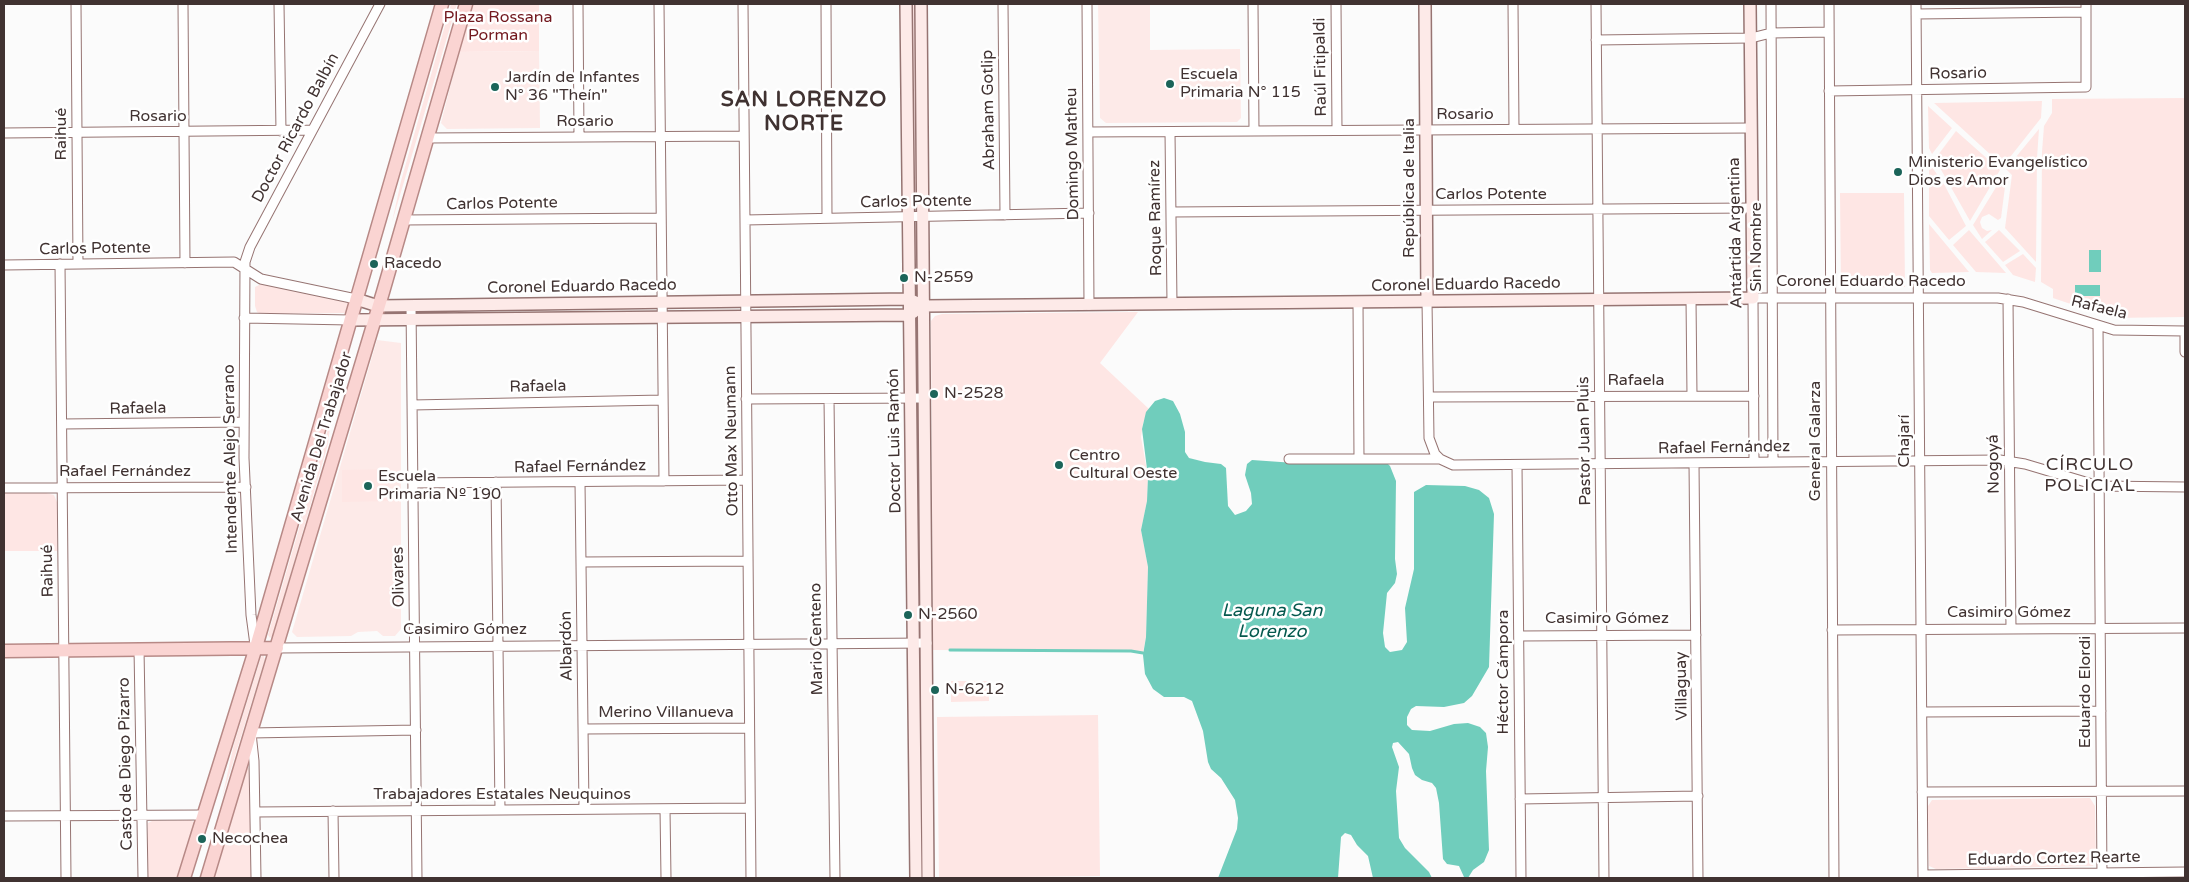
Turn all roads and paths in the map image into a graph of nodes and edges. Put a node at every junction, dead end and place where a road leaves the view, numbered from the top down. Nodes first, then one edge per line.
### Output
1 (76, 4) edge
2 (183, 4) edge
3 (279, 4) edge
4 (380, 4) edge
5 (442, 4) edge
6 (466, 4) edge
7 (578, 4) edge
8 (659, 4) edge
9 (743, 4) edge
10 (826, 4) edge
11 (906, 4) edge
12 (921, 4) edge
13 (1003, 4) edge
14 (1087, 4) edge
15 (1253, 4) edge
16 (1336, 4) edge
17 (1425, 4) edge
18 (1513, 4) edge
19 (1596, 4) edge
20 (1750, 4) edge
21 (1771, 4) edge
22 (1829, 4) edge
23 (1916, 4) edge
24 (2086, 8) edge
25 (1916, 14) junction
26 (1829, 32) junction
27 (1771, 33) junction
28 (1751, 38) junction
29 (1596, 40) junction
30 (1917, 90) junction
31 (1829, 91) junction
32 (1751, 128) junction
33 (1514, 129) junction
34 (1597, 129) junction
35 (312, 130) junction
36 (1337, 130) junction
37 (1426, 130) junction
38 (280, 131) junction
39 (1254, 131) junction
40 (77, 132) junction
41 (184, 132) junction
42 (1088, 132) junction
43 (1170, 132) junction
44 (4, 133) edge
45 (744, 136) junction
46 (579, 137) junction
47 (660, 137) junction
48 (427, 138) junction
49 (1752, 208) junction
50 (1598, 210) junction
51 (1427, 211) junction
52 (1171, 212) junction
53 (1089, 213) junction
54 (1005, 215) junction
55 (923, 216) junction
56 (908, 217) junction
57 (661, 218) junction
58 (828, 218) junction
59 (403, 220) junction
60 (745, 220) junction
61 (185, 263) junction
62 (60, 264) junction
63 (78, 264) junction
64 (4, 265) edge
65 (244, 269) junction
66 (1753, 298) junction
67 (1772, 298) junction
68 (1830, 298) junction
69 (1918, 298) junction
70 (356, 299) junction
71 (909, 299) junction
72 (1691, 299) junction
73 (2008, 299) junction
74 (1599, 300) junction
75 (662, 302) junction
76 (745, 302) junction
77 (1358, 302) junction
78 (1428, 302) junction
79 (1090, 304) junction
80 (1172, 304) junction
81 (378, 306) junction
82 (411, 306) junction
83 (924, 306) junction
84 (909, 315) junction
85 (662, 317) junction
86 (746, 317) junction
87 (244, 318) junction
88 (350, 320) junction
89 (374, 320) junction
90 (412, 320) junction
91 (2098, 326) junction
92 (2185, 331) edge
93 (2185, 352) edge
94 (1600, 396) junction
95 (1692, 396) junction
96 (1754, 396) junction
97 (1429, 397) junction
98 (829, 398) junction
99 (910, 398) junction
100 (925, 398) junction
101 (746, 399) junction
102 (663, 400) junction
103 (412, 405) junction
104 (244, 422) junction
105 (62, 424) junction
106 (1289, 459) dead end
107 (1359, 459) junction
108 (1440, 459) junction
109 (1920, 460) junction
110 (1831, 461) junction
111 (2009, 461) junction
112 (1754, 462) junction
113 (1773, 462) junction
114 (1694, 463) junction
115 (1600, 464) junction
116 (1518, 465) junction
117 (747, 480) junction
118 (664, 481) junction
119 (496, 482) junction
120 (580, 482) junction
121 (413, 483) junction
122 (2099, 486) junction
123 (246, 487) junction
124 (2185, 487) edge
125 (4, 488) edge
126 (62, 488) junction
127 (748, 561) junction
128 (581, 562) junction
129 (2185, 628) edge
130 (2011, 629) junction
131 (2100, 629) junction
132 (1832, 630) junction
133 (1921, 630) junction
134 (1696, 635) junction
135 (1519, 636) junction
136 (1602, 636) junction
137 (913, 643) junction
138 (927, 643) junction
139 (748, 644) junction
140 (832, 644) junction
141 (582, 645) junction
142 (498, 646) junction
143 (415, 647) junction
144 (256, 648) junction
145 (277, 648) junction
146 (139, 649) junction
147 (64, 650) junction
148 (4, 651) edge
149 (2101, 711) junction
150 (1922, 712) junction
151 (749, 728) junction
152 (583, 729) junction
153 (416, 730) junction
154 (251, 733) junction
155 (2101, 791) junction
156 (2185, 791) edge
157 (1922, 792) junction
158 (1698, 796) junction
159 (1604, 798) junction
160 (1520, 799) junction
161 (750, 808) junction
162 (584, 809) junction
163 (665, 809) junction
164 (500, 810) junction
165 (416, 811) junction
166 (255, 812) junction
167 (333, 812) junction
168 (142, 815) junction
169 (203, 815) junction
170 (4, 816) edge
171 (66, 816) junction
172 (2185, 872) edge
173 (2102, 876) edge
174 (1923, 877) edge
175 (66, 878) edge
176 (143, 878) edge
177 (184, 878) edge
178 (207, 878) edge
179 (256, 878) edge
180 (334, 878) edge
181 (417, 878) edge
182 (666, 878) edge
183 (751, 878) edge
184 (835, 878) edge
185 (916, 878) edge
186 (928, 878) edge
187 (1521, 878) edge
188 (1604, 878) edge
189 (1698, 878) edge
190 (1834, 878) edge

1 - 40 street, Raihué
2 - 41 street
3 - 38 street
4 - 35 street, Doctor Ricardo Balbín
5 - 70 main road, Avenida Del Trabajador
6 - 48 main road, Avenida Del Trabajador
7 - 46 street
8 - 47 street
9 - 45 street, Otto Max Neumann
10 - 58 street
11 - 56 street, Doctor Luis Ramón
12 - 55 street, Doctor Luis Ramón
13 - 54 street, Abraham Gotlip
14 - 42 street, Domingo Matheu
15 - 39 street
16 - 36 street, Raúl Fitipaldi
17 - 37 street, República de Italia
18 - 33 street
19 - 29 street, Pastor Juan Pluis
20 - 28 street, Antártida Argentina
21 - 27 street, Sin Nombre
22 - 26 street, General Galarza
23 - 25 street, Chajarí
24 - 25 street
24 - 30 street, Rosario
25 - 30 street, Chajarí
26 - 27 street
26 - 31 street, General Galarza
27 - 28 street
27 - 67 street, Sin Nombre
28 - 29 street
28 - 32 street, Antártida Argentina
29 - 34 street, Pastor Juan Pluis
30 - 31 street, Rosario
30 - 69 street, Chajarí
31 - 68 street, General Galarza
32 - 34 street, Rosario
32 - 49 street, Antártida Argentina
33 - 34 street, Rosario
33 - 37 street, Rosario
34 - 50 street, Pastor Juan Pluis
35 - 38 street, Rosario
35 - 65 street, Doctor Ricardo Balbín
36 - 37 street, Rosario
36 - 39 street, Rosario
37 - 51 street, República de Italia
38 - 41 street, Rosario
39 - 43 street, Rosario
40 - 41 street, Rosario
40 - 44 street, Rosario
40 - 63 street, Raihué
41 - 61 street
42 - 43 street, Rosario
42 - 53 street, Domingo Matheu
43 - 52 street, Roque Ramírez
45 - 47 street, Rosario
45 - 60 street, Otto Max Neumann
46 - 47 street, Rosario
46 - 48 street, Rosario
47 - 57 street
48 - 59 main road, Avenida Del Trabajador
49 - 50 street, Carlos Potente
49 - 66 street, Antártida Argentina
50 - 51 street, Carlos Potente
50 - 74 street, Pastor Juan Pluis
51 - 52 street, Carlos Potente
51 - 78 street, República de Italia
52 - 80 street, Roque Ramírez
53 - 54 street, Carlos Potente
53 - 79 street, Domingo Matheu
54 - 55 street, Carlos Potente
55 - 56 street, Carlos Potente
55 - 83 street, Doctor Luis Ramón
56 - 58 street, Carlos Potente
56 - 71 street, Doctor Luis Ramón
57 - 59 street, Carlos Potente
57 - 75 street
58 - 60 street, Carlos Potente
59 - 81 main road, Avenida Del Trabajador
60 - 76 street, Otto Max Neumann
61 - 63 street, Carlos Potente
61 - 65 street, Carlos Potente
62 - 63 street, Carlos Potente
62 - 64 street, Carlos Potente
62 - 105 street, Raihué
65 - 70 street, Coronel Eduardo Racedo
65 - 87 street, Intendente Alejo Serrano
66 - 67 street, Coronel Eduardo Racedo
66 - 72 street, Coronel Eduardo Racedo
66 - 96 street, Antártida Argentina
67 - 68 street, Coronel Eduardo Racedo
67 - 113 street, Sin Nombre
68 - 69 street, Coronel Eduardo Racedo
68 - 110 street, General Galarza
69 - 73 street, Coronel Eduardo Racedo
69 - 109 street, Chajarí
70 - 81 street, Coronel Eduardo Racedo
70 - 88 main road, Avenida Del Trabajador
71 - 76 street, Coronel Eduardo Racedo
71 - 83 street, Coronel Eduardo Racedo
71 - 84 street, Doctor Luis Ramón
72 - 74 street, Coronel Eduardo Racedo
72 - 95 street
73 - 91 street, Rafaela
73 - 111 street, Nogoyá
74 - 78 street, Coronel Eduardo Racedo
74 - 94 street, Pastor Juan Pluis
75 - 76 street, Coronel Eduardo Racedo
75 - 82 street, Coronel Eduardo Racedo
75 - 85 street
76 - 86 street, Otto Max Neumann
77 - 78 street, Coronel Eduardo Racedo
77 - 80 street, Coronel Eduardo Racedo
77 - 107 street
78 - 97 street, República de Italia
79 - 80 street, Coronel Eduardo Racedo
79 - 83 street, Coronel Eduardo Racedo
81 - 82 street, Coronel Eduardo Racedo
81 - 89 main road, Avenida Del Trabajador
82 - 90 street, Olivares
83 - 84 street
83 - 100 street, Doctor Luis Ramón
84 - 86 street, Coronel Eduardo Racedo
84 - 99 street, Doctor Luis Ramón
85 - 86 street, Coronel Eduardo Racedo
85 - 90 street, Coronel Eduardo Racedo
85 - 102 street
86 - 101 street, Otto Max Neumann
87 - 88 street, Coronel Eduardo Racedo
87 - 104 street, Intendente Alejo Serrano
88 - 89 street, Coronel Eduardo Racedo
88 - 144 main road, Avenida Del Trabajador
89 - 90 street, Coronel Eduardo Racedo
89 - 145 main road, Avenida Del Trabajador
90 - 103 street, Olivares
91 - 92 street, Rafaela
91 - 122 street, Eduardo Elordi
92 - 93 street
94 - 95 street, Rafaela
94 - 97 street, Rafaela
94 - 115 street, Pastor Juan Pluis
95 - 96 street, Rafaela
96 - 112 street, Antártida Argentina
97 - 108 street, República de Italia
98 - 99 street
98 - 101 street
98 - 140 street, Mario Centeno
99 - 100 street
99 - 137 street, Doctor Luis Ramón
100 - 138 street, Doctor Luis Ramón
101 - 117 street, Otto Max Neumann
102 - 103 street, Rafaela
102 - 118 street
103 - 121 street, Olivares
104 - 105 street, Rafaela
104 - 123 street, Intendente Alejo Serrano
105 - 126 street, Raihué
106 - 107 street, Rafael Fernández
107 - 108 street, Rafael Fernández
108 - 116 street, Rafael Fernández
109 - 110 street, Rafael Fernández
109 - 111 street, Rafael Fernández
109 - 133 street, Chajarí
110 - 113 street, Rafael Fernández
110 - 132 street, General Galarza
111 - 122 street, Rafael Fernández
111 - 130 street, Nogoyá
112 - 113 street, Rafael Fernández
112 - 114 street, Rafael Fernández
114 - 115 street, Rafael Fernández
114 - 134 street, Villaguay
115 - 116 street, Rafael Fernández
115 - 136 street, Pastor Juan Pluis
116 - 135 street, Héctor Cámpora
117 - 118 street, Rafael Fernández
117 - 127 street, Otto Max Neumann
118 - 120 street, Rafael Fernández
119 - 120 street, Rafael Fernández
119 - 121 street, Rafael Fernández
119 - 142 street
120 - 128 street, Albardón
121 - 143 street, Olivares
122 - 124 street, Rafael Fernández
122 - 131 street, Eduardo Elordi
123 - 126 street, Rafael Fernández
123 - 144 street, Intendente Alejo Serrano
125 - 126 street, Rafael Fernández
126 - 147 street, Raihué
127 - 128 street
127 - 139 street, Otto Max Neumann
128 - 141 street, Albardón
129 - 131 street, Casimiro Gómez
130 - 131 street, Casimiro Gómez
130 - 133 street, Casimiro Gómez
131 - 149 street, Eduardo Elordi
132 - 133 street, Casimiro Gómez
132 - 190 street, General Galarza
133 - 150 street, Chajarí
134 - 136 street, Casimiro Gómez
134 - 158 street, Villaguay
135 - 136 street, Casimiro Gómez
135 - 160 street, Héctor Cámpora
136 - 159 street, Pastor Juan Pluis
137 - 138 street, Casimiro Gómez
137 - 140 street, Casimiro Gómez
137 - 185 street, Doctor Luis Ramón
138 - 186 street, Doctor Luis Ramón
139 - 140 street, Casimiro Gómez
139 - 141 street, Casimiro Gómez
139 - 151 street, Otto Max Neumann
140 - 184 street, Mario Centeno
141 - 142 street, Casimiro Gómez
141 - 152 street, Albardón
142 - 143 street, Casimiro Gómez
142 - 164 street
143 - 145 street, Casimiro Gómez
143 - 153 street, Olivares
144 - 145 main road, Casimiro Gómez
144 - 146 main road, Casimiro Gómez
144 - 169 main road, Avenida Del Trabajador
145 - 154 main road, Avenida Del Trabajador
146 - 147 main road, Casimiro Gómez
146 - 168 street, Casto de Diego Pizarro
147 - 148 main road, Casimiro Gómez
147 - 171 street, Raihué
149 - 150 street
149 - 155 street, Eduardo Elordi
150 - 157 street, Chajarí
151 - 152 street, Merino Villanueva
151 - 161 street, Otto Max Neumann
152 - 162 street, Albardón
153 - 154 street
153 - 165 street, Olivares
154 - 166 street
154 - 178 main road, Avenida Del Trabajador
155 - 156 street
155 - 157 street
155 - 173 street, Eduardo Elordi
157 - 174 street, Chajarí
158 - 159 street
158 - 189 street, Villaguay
159 - 160 street
159 - 188 street, Pastor Juan Pluis
160 - 187 street, Héctor Cámpora
161 - 163 street, Trabajadores Estatales Neuquinos
161 - 183 street, Otto Max Neumann
162 - 163 street, Trabajadores Estatales Neuquinos
162 - 164 street, Trabajadores Estatales Neuquinos
163 - 182 street
164 - 165 street, Trabajadores Estatales Neuquinos
165 - 167 street, Trabajadores Estatales Neuquinos
165 - 181 street, Olivares
166 - 167 street, Trabajadores Estatales Neuquinos
166 - 179 street
167 - 180 street
168 - 169 street
168 - 171 street
168 - 176 street, Casto de Diego Pizarro
169 - 177 main road, Avenida Del Trabajador
170 - 171 street
171 - 175 street, Raihué
172 - 173 street, Eduardo Cortez Rearte
173 - 174 street, Eduardo Cortez Rearte

